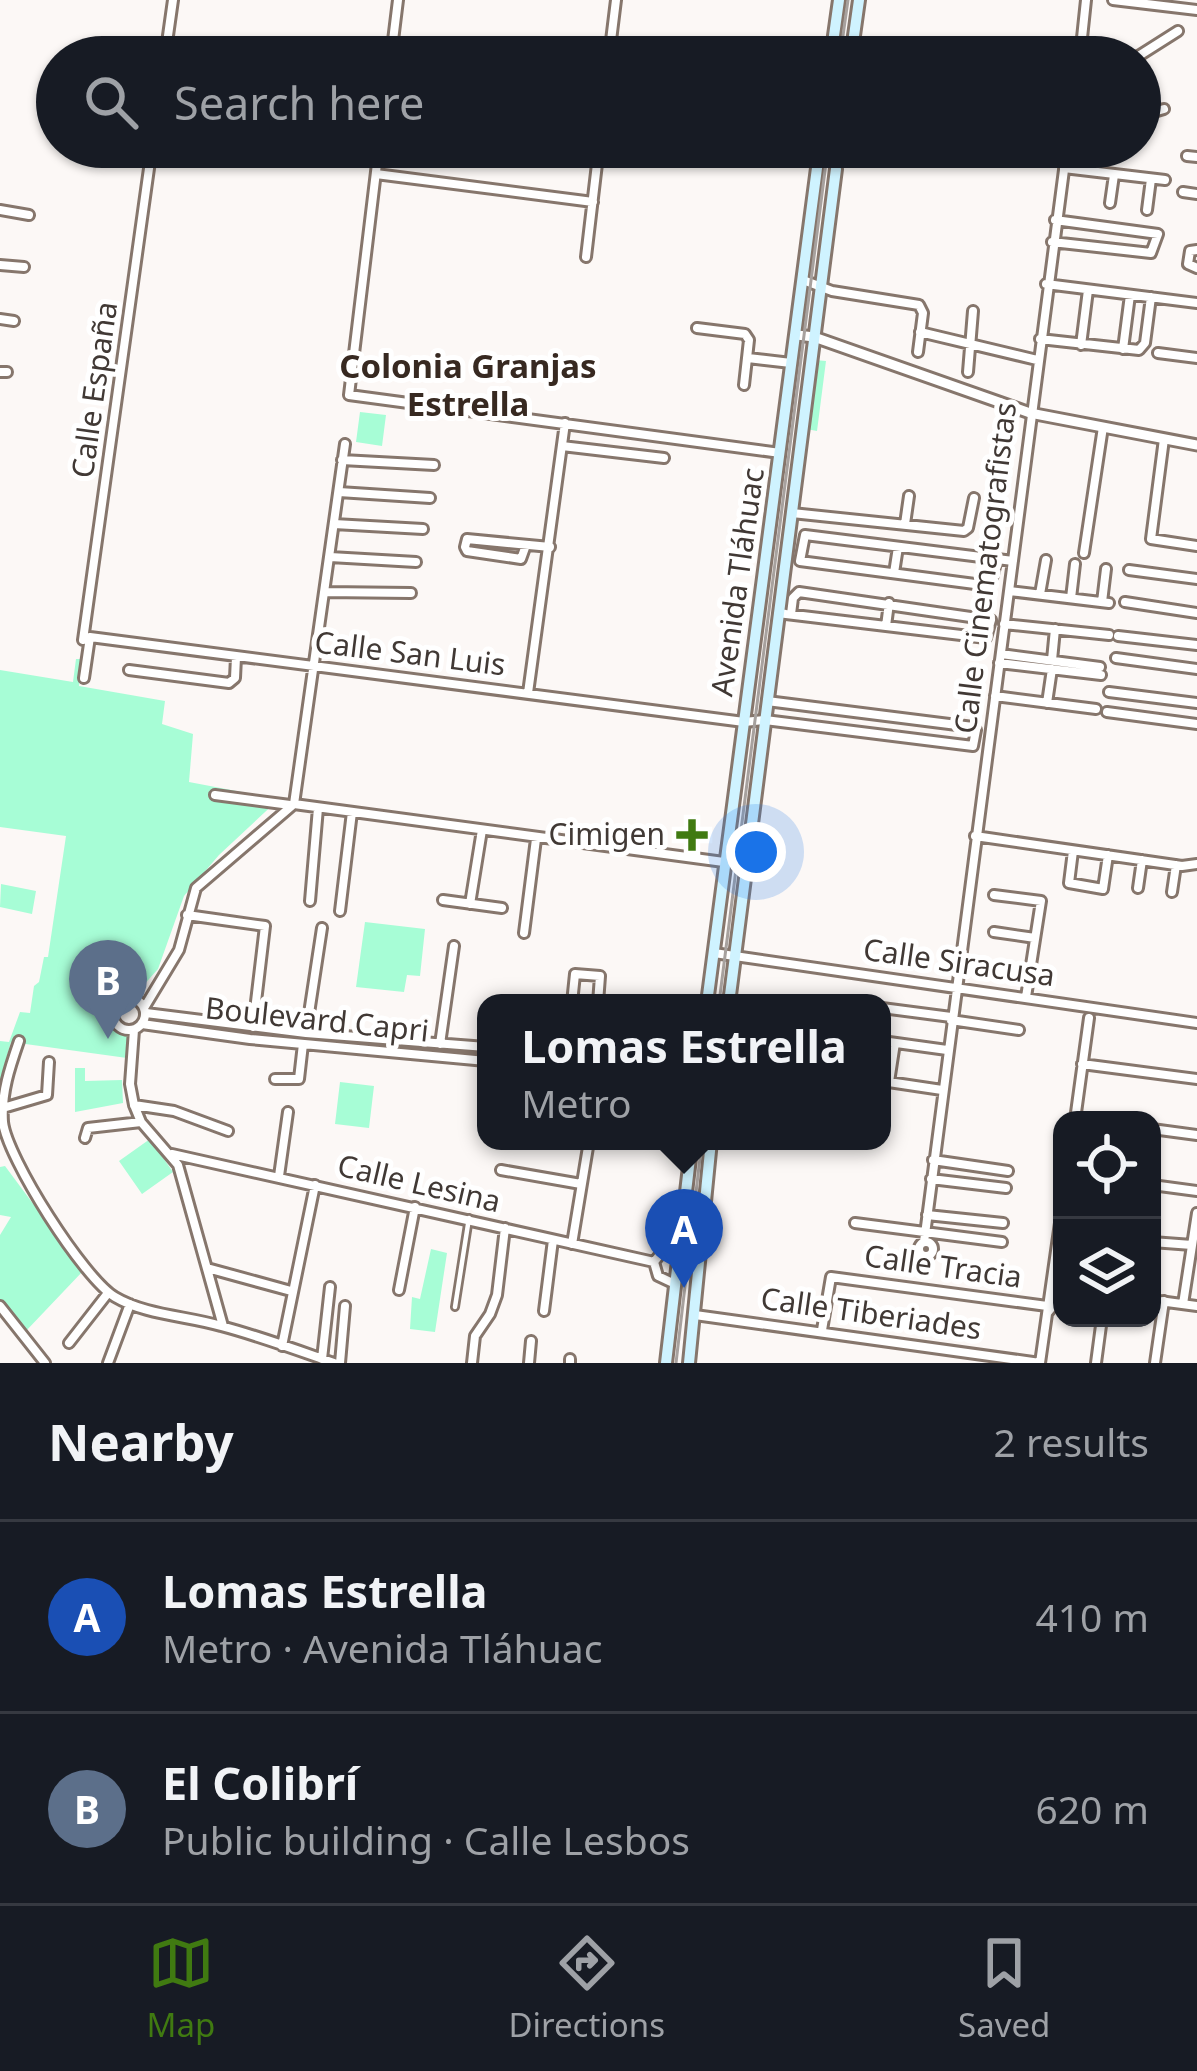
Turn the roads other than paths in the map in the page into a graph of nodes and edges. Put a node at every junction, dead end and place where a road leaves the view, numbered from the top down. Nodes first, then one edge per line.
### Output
1 (173, 0) edge
2 (398, 0) edge
3 (616, 0) edge
4 (839, 0) edge
5 (859, 0) edge
6 (1086, 0) edge
7 (1113, 0) edge
8 (1197, 10) edge
9 (1178, 31) dead end
10 (168, 36) edge
11 (394, 36) edge
12 (612, 36) edge
13 (834, 36) edge
14 (854, 36) edge
15 (1083, 36) edge
16 (1161, 42) edge
17 (1164, 110) dead end
18 (1161, 111) edge
19 (149, 168) edge
20 (377, 168) edge
21 (596, 168) edge
22 (818, 168) dead end
23 (836, 169) dead end
24 (1064, 169) joint
25 (376, 174) junction
26 (1114, 174) junction
27 (1151, 179) junction
28 (1166, 180) dead end
29 (1183, 192) dead end
30 (1197, 194) edge
31 (592, 202) junction
32 (1110, 203) dead end
33 (0, 210) edge
34 (1147, 210) dead end
35 (28, 215) dead end
36 (1055, 220) junction
37 (1052, 242) junction
38 (1197, 250) edge
39 (586, 257) dead end
40 (0, 265) edge
41 (24, 267) dead end
42 (1197, 268) edge
43 (803, 280) junction
44 (1046, 284) junction
45 (821, 287) junction
46 (1088, 290) junction
47 (1130, 296) junction
48 (1151, 297) junction
49 (1197, 303) edge
50 (973, 311) dead end
51 (0, 320) edge
52 (14, 321) dead end
53 (698, 328) dead end
54 (920, 332) junction
55 (797, 335) junction
56 (814, 337) junction
57 (1040, 339) junction
58 (970, 342) junction
59 (1081, 345) junction
60 (1123, 349) junction
61 (918, 352) dead end
62 (1158, 353) dead end
63 (748, 358) junction
64 (1197, 358) edge
65 (1037, 360) junction
66 (793, 364) junction
67 (968, 372) dead end
68 (744, 385) dead end
69 (1030, 413) junction
70 (565, 423) junction
71 (1103, 428) junction
72 (1164, 439) junction
73 (345, 444) dead end
74 (562, 446) junction
75 (1197, 446) edge
76 (780, 454) junction
77 (664, 458) dead end
78 (342, 460) junction
79 (434, 465) dead end
80 (339, 492) junction
81 (909, 496) dead end
82 (430, 498) dead end
83 (974, 498) dead end
84 (792, 513) junction
85 (334, 524) junction
86 (904, 524) junction
87 (423, 529) dead end
88 (526, 544) junction
89 (550, 547) junction
90 (898, 547) junction
91 (1197, 547) edge
92 (1084, 553) dead end
93 (330, 557) junction
94 (997, 559) junction
95 (1046, 560) dead end
96 (1013, 561) junction
97 (416, 562) dead end
98 (1075, 564) dead end
99 (1106, 568) dead end
100 (1129, 570) dead end
101 (895, 573) junction
102 (1197, 579) edge
103 (1009, 590) junction
104 (325, 592) junction
105 (411, 593) dead end
106 (1040, 595) junction
107 (1071, 598) junction
108 (1125, 602) dead end
109 (889, 603) junction
110 (1197, 613) edge
111 (785, 614) junction
112 (1004, 623) junction
113 (886, 626) junction
114 (1055, 629) junction
115 (85, 638) junction
116 (1197, 645) edge
117 (236, 657) junction
118 (1000, 658) junction
119 (1116, 658) dead end
120 (1052, 665) junction
121 (312, 667) junction
122 (1197, 668) edge
123 (129, 670) dead end
124 (1101, 671) dead end
125 (84, 678) dead end
126 (1109, 692) dead end
127 (528, 693) junction
128 (995, 696) junction
129 (767, 700) junction
130 (1047, 703) junction
131 (1197, 703) edge
132 (881, 716) junction
133 (765, 720) junction
134 (744, 722) junction
135 (1197, 724) edge
136 (878, 736) junction
137 (214, 795) dead end
138 (292, 805) junction
139 (318, 808) junction
140 (352, 812) junction
141 (482, 830) junction
142 (975, 836) junction
143 (536, 838) junction
144 (1073, 850) junction
145 (1108, 855) junction
146 (1142, 860) junction
147 (725, 862) junction
148 (1197, 864) edge
149 (1176, 865) junction
150 (746, 866) junction
151 (1138, 888) dead end
152 (1172, 892) dead end
153 (994, 895) dead end
154 (310, 901) dead end
155 (443, 901) dead end
156 (470, 904) junction
157 (502, 908) dead end
158 (340, 911) dead end
159 (187, 915) junction
160 (322, 928) dead end
161 (994, 932) dead end
162 (524, 933) dead end
163 (1035, 938) junction
164 (454, 946) dead end
165 (714, 953) junction
166 (736, 956) junction
167 (986, 967) dead end
168 (1031, 974) junction
169 (955, 991) junction
170 (573, 994) edge
171 (599, 994) edge
172 (708, 994) edge
173 (730, 994) edge
174 (1026, 997) junction
175 (891, 1009) edge
176 (1089, 1018) dead end
177 (142, 1019) junction
178 (951, 1019) junction
179 (1197, 1022) edge
180 (253, 1027) junction
181 (1019, 1030) dead end
182 (306, 1033) junction
183 (19, 1041) dead end
184 (891, 1042) edge
185 (895, 1042) junction
186 (303, 1044) junction
187 (440, 1044) junction
188 (477, 1046) edge
189 (947, 1050) junction
190 (477, 1060) edge
191 (891, 1060) edge
192 (49, 1062) dead end
193 (1082, 1064) junction
194 (275, 1078) dead end
195 (1197, 1079) edge
196 (891, 1083) edge
197 (942, 1090) junction
198 (134, 1106) junction
199 (1076, 1111) edge
200 (288, 1112) dead end
201 (2, 1113) edge
202 (141, 1122) junction
203 (1161, 1130) edge
204 (228, 1131) dead end
205 (1197, 1135) edge
206 (3, 1137) edge
207 (85, 1138) dead end
208 (587, 1150) edge
209 (691, 1150) edge
210 (710, 1150) edge
211 (172, 1154) junction
212 (933, 1160) junction
213 (502, 1170) dead end
214 (1008, 1171) dead end
215 (279, 1175) junction
216 (931, 1179) junction
217 (581, 1184) junction
218 (315, 1186) junction
219 (1161, 1186) edge
220 (1006, 1188) dead end
221 (1197, 1192) edge
222 (415, 1207) junction
223 (1197, 1214) edge
224 (926, 1215) junction
225 (469, 1218) junction
226 (855, 1223) dead end
227 (1003, 1223) dead end
228 (505, 1228) junction
229 (924, 1237) junction
230 (554, 1240) junction
231 (1002, 1242) dead end
232 (1161, 1243) edge
233 (572, 1244) junction
234 (1192, 1245) junction
235 (680, 1250) junction
236 (655, 1262) junction
237 (207, 1268) junction
238 (1053, 1272) edge
239 (675, 1284) junction
240 (1051, 1284) joint
241 (330, 1287) dead end
242 (399, 1290) dead end
243 (291, 1291) junction
244 (109, 1293) junction
245 (1161, 1301) edge
246 (1164, 1301) junction
247 (1053, 1302) edge
248 (1197, 1303) edge
249 (130, 1304) junction
250 (1183, 1304) junction
251 (0, 1306) edge
252 (345, 1306) dead end
253 (455, 1307) dead end
254 (1047, 1310) junction
255 (544, 1311) dead end
256 (694, 1316) junction
257 (1161, 1320) edge
258 (223, 1326) junction
259 (1101, 1327) edge
260 (1160, 1327) edge
261 (822, 1330) junction
262 (531, 1341) dead end
263 (69, 1343) dead end
264 (282, 1346) junction
265 (322, 1359) junction
266 (45, 1363) edge
267 (108, 1363) edge
268 (337, 1363) edge
269 (472, 1363) edge
270 (529, 1363) edge
271 (666, 1363) edge
272 (689, 1363) edge
273 (1040, 1363) edge
274 (1096, 1363) edge
275 (1155, 1363) edge

1 - 10 street
2 - 11 street
3 - 12 street
4 - 13 main road
5 - 14 main road
6 - 15 street
7 - 8 street
9 - 16 street
17 - 18 street
19 - 115 street, Calle España
20 - 25 street
21 - 31 street
22 - 43 main road, Avenida Tláhuac
23 - 45 main road, Avenida Tláhuac
24 - 26 street
24 - 36 street, Calle Cinematografistas
25 - 31 street
25 - 70 street
26 - 27 street
26 - 32 street
27 - 28 street
27 - 34 street
29 - 30 street
31 - 39 street
33 - 35 street
36 - 37 street, Calle Cinematografistas
36 - 37 street
37 - 44 street, Calle Cinematografistas
38 - 42 street
40 - 41 street
43 - 45 street
43 - 55 main road, Avenida Tláhuac
44 - 46 street
44 - 57 street, Calle Cinematografistas
45 - 54 street
45 - 56 main road, Avenida Tláhuac
46 - 47 street
46 - 59 street
47 - 48 street
47 - 60 street
48 - 49 street
48 - 60 street
50 - 58 street
51 - 52 street
53 - 63 street
54 - 58 street
54 - 61 street
55 - 56 street
55 - 66 main road, Avenida Tláhuac
56 - 69 street
56 - 84 main road, Avenida Tláhuac
57 - 59 street
57 - 65 street, Calle Cinematografistas
58 - 65 street
58 - 67 street
59 - 60 street
62 - 64 street
63 - 66 street
63 - 68 street
65 - 69 street, Calle Cinematografistas
66 - 76 main road, Avenida Tláhuac
69 - 71 street
69 - 96 street, Calle Cinematografistas
70 - 74 street
70 - 76 street
71 - 72 street
71 - 92 street
72 - 75 street
72 - 91 street
73 - 78 street
74 - 77 street
74 - 89 street
76 - 134 main road, Avenida Tláhuac
78 - 79 street
78 - 80 street
80 - 82 street
80 - 85 street
81 - 86 street
83 - 86 street
84 - 86 street
84 - 111 main road, Avenida Tláhuac
85 - 87 street
85 - 93 street
88 - 88 street
88 - 89 street
89 - 127 street
90 - 94 street
90 - 101 street
90 - 101 street
93 - 97 street
93 - 104 street
94 - 96 street
94 - 101 street
95 - 106 street
96 - 103 street, Calle Cinematografistas
98 - 107 street
99 - 107 street
100 - 102 street
103 - 106 street
103 - 112 street, Calle Cinematografistas
104 - 105 street
104 - 121 street
106 - 107 street
108 - 110 street
109 - 111 street
109 - 113 street
109 - 113 street
111 - 113 street
111 - 129 main road, Avenida Tláhuac
112 - 114 street
112 - 118 street, Calle Cinematografistas
114 - 116 street
114 - 120 street
115 - 117 street, Calle San Luis
115 - 125 street
117 - 121 street, Calle San Luis
117 - 123 street
118 - 120 street
118 - 128 street, Calle Cinematografistas
119 - 122 street
120 - 124 street
120 - 130 street
121 - 127 street, Calle San Luis
121 - 138 street
126 - 131 street
127 - 134 street, Calle San Luis
128 - 130 street
128 - 142 street, Calle Cinematografistas
129 - 132 street
129 - 133 main road, Avenida Tláhuac
130 - 135 street
132 - 136 street
132 - 136 street, Calle San Luis
133 - 134 street, Calle San Luis
133 - 136 street, Calle San Luis
133 - 150 main road, Avenida Tláhuac
134 - 147 main road, Avenida Tláhuac
137 - 138 street
138 - 139 street
138 - 159 street
139 - 140 street
139 - 154 street
140 - 141 street
140 - 158 street
141 - 143 street
141 - 156 street
142 - 144 street
142 - 169 street, Calle Cinematografistas
143 - 147 street
143 - 162 street
144 - 145 street
144 - 145 street
145 - 146 street
146 - 149 street
146 - 151 street
147 - 150 street
147 - 165 main road, Avenida Tláhuac
148 - 149 street
149 - 152 street
150 - 166 main road, Avenida Tláhuac
153 - 163 street
155 - 156 street
156 - 157 street
159 - 177 street
159 - 180 street
160 - 182 street
161 - 163 street
163 - 168 street
164 - 187 street
165 - 166 street, Calle Siracusa
165 - 172 main road, Avenida Tláhuac
166 - 169 street, Calle Siracusa
166 - 173 main road, Avenida Tláhuac
167 - 168 street
168 - 174 street
169 - 174 street, Calle Siracusa
169 - 178 street, Calle Cinematografistas
170 - 171 street
174 - 179 street, Calle Siracusa
175 - 178 street
176 - 193 street
177 - 180 street, Boulevard Capri
177 - 186 street, Boulevard Capri
177 - 198 street
178 - 181 street
178 - 189 street, Calle Cinematografistas
180 - 182 street, Boulevard Capri
182 - 187 street, Boulevard Capri
183 - 201 street
184 - 185 street
185 - 189 street
185 - 191 street
186 - 190 street, Boulevard Capri
186 - 194 street
187 - 188 street, Boulevard Capri
189 - 197 street, Calle Cinematografistas
192 - 201 street
193 - 195 street
193 - 199 street
196 - 197 street
197 - 212 street, Calle Cinematografistas
198 - 202 street
198 - 204 street
200 - 215 street
201 - 206 street
202 - 207 street
202 - 211 street
203 - 205 street
206 - 244 street
208 - 217 street
209 - 235 main road
210 - 256 main road
211 - 215 street, Calle Lesina
211 - 237 street
212 - 214 street
212 - 216 street, Calle Cinematografistas
213 - 217 street
215 - 218 street, Calle Lesina
216 - 220 street
216 - 224 street, Calle Cinematografistas
217 - 233 street
218 - 222 street, Calle Lesina
218 - 243 street
219 - 221 street
222 - 225 street, Calle Lesina
222 - 242 street
223 - 234 street
224 - 227 street
224 - 229 street, Calle Cinematografistas
225 - 228 street, Calle Lesina
225 - 253 street
226 - 229 street
228 - 230 street, Calle Lesina
228 - 269 street
229 - 231 street
230 - 233 street, Calle Lesina
230 - 255 street
232 - 234 street
233 - 236 street, Calle Lesina
234 - 250 street
235 - 236 street
235 - 239 main road
236 - 239 street
237 - 243 street
237 - 258 street
238 - 240 street
239 - 271 main road
240 - 254 street
241 - 265 street
243 - 264 street
244 - 249 street
244 - 263 street
245 - 246 street
246 - 250 street
246 - 257 street
247 - 254 street
248 - 250 street
249 - 258 street
249 - 267 street
251 - 266 street
252 - 268 street
254 - 261 street, Calle Tracia
254 - 273 street
256 - 261 street, Calle Tiberiades
256 - 272 main road
258 - 264 street
259 - 274 street
260 - 275 street
261 - 273 street, Calle Tiberiades
262 - 270 street
264 - 265 street
265 - 268 street

